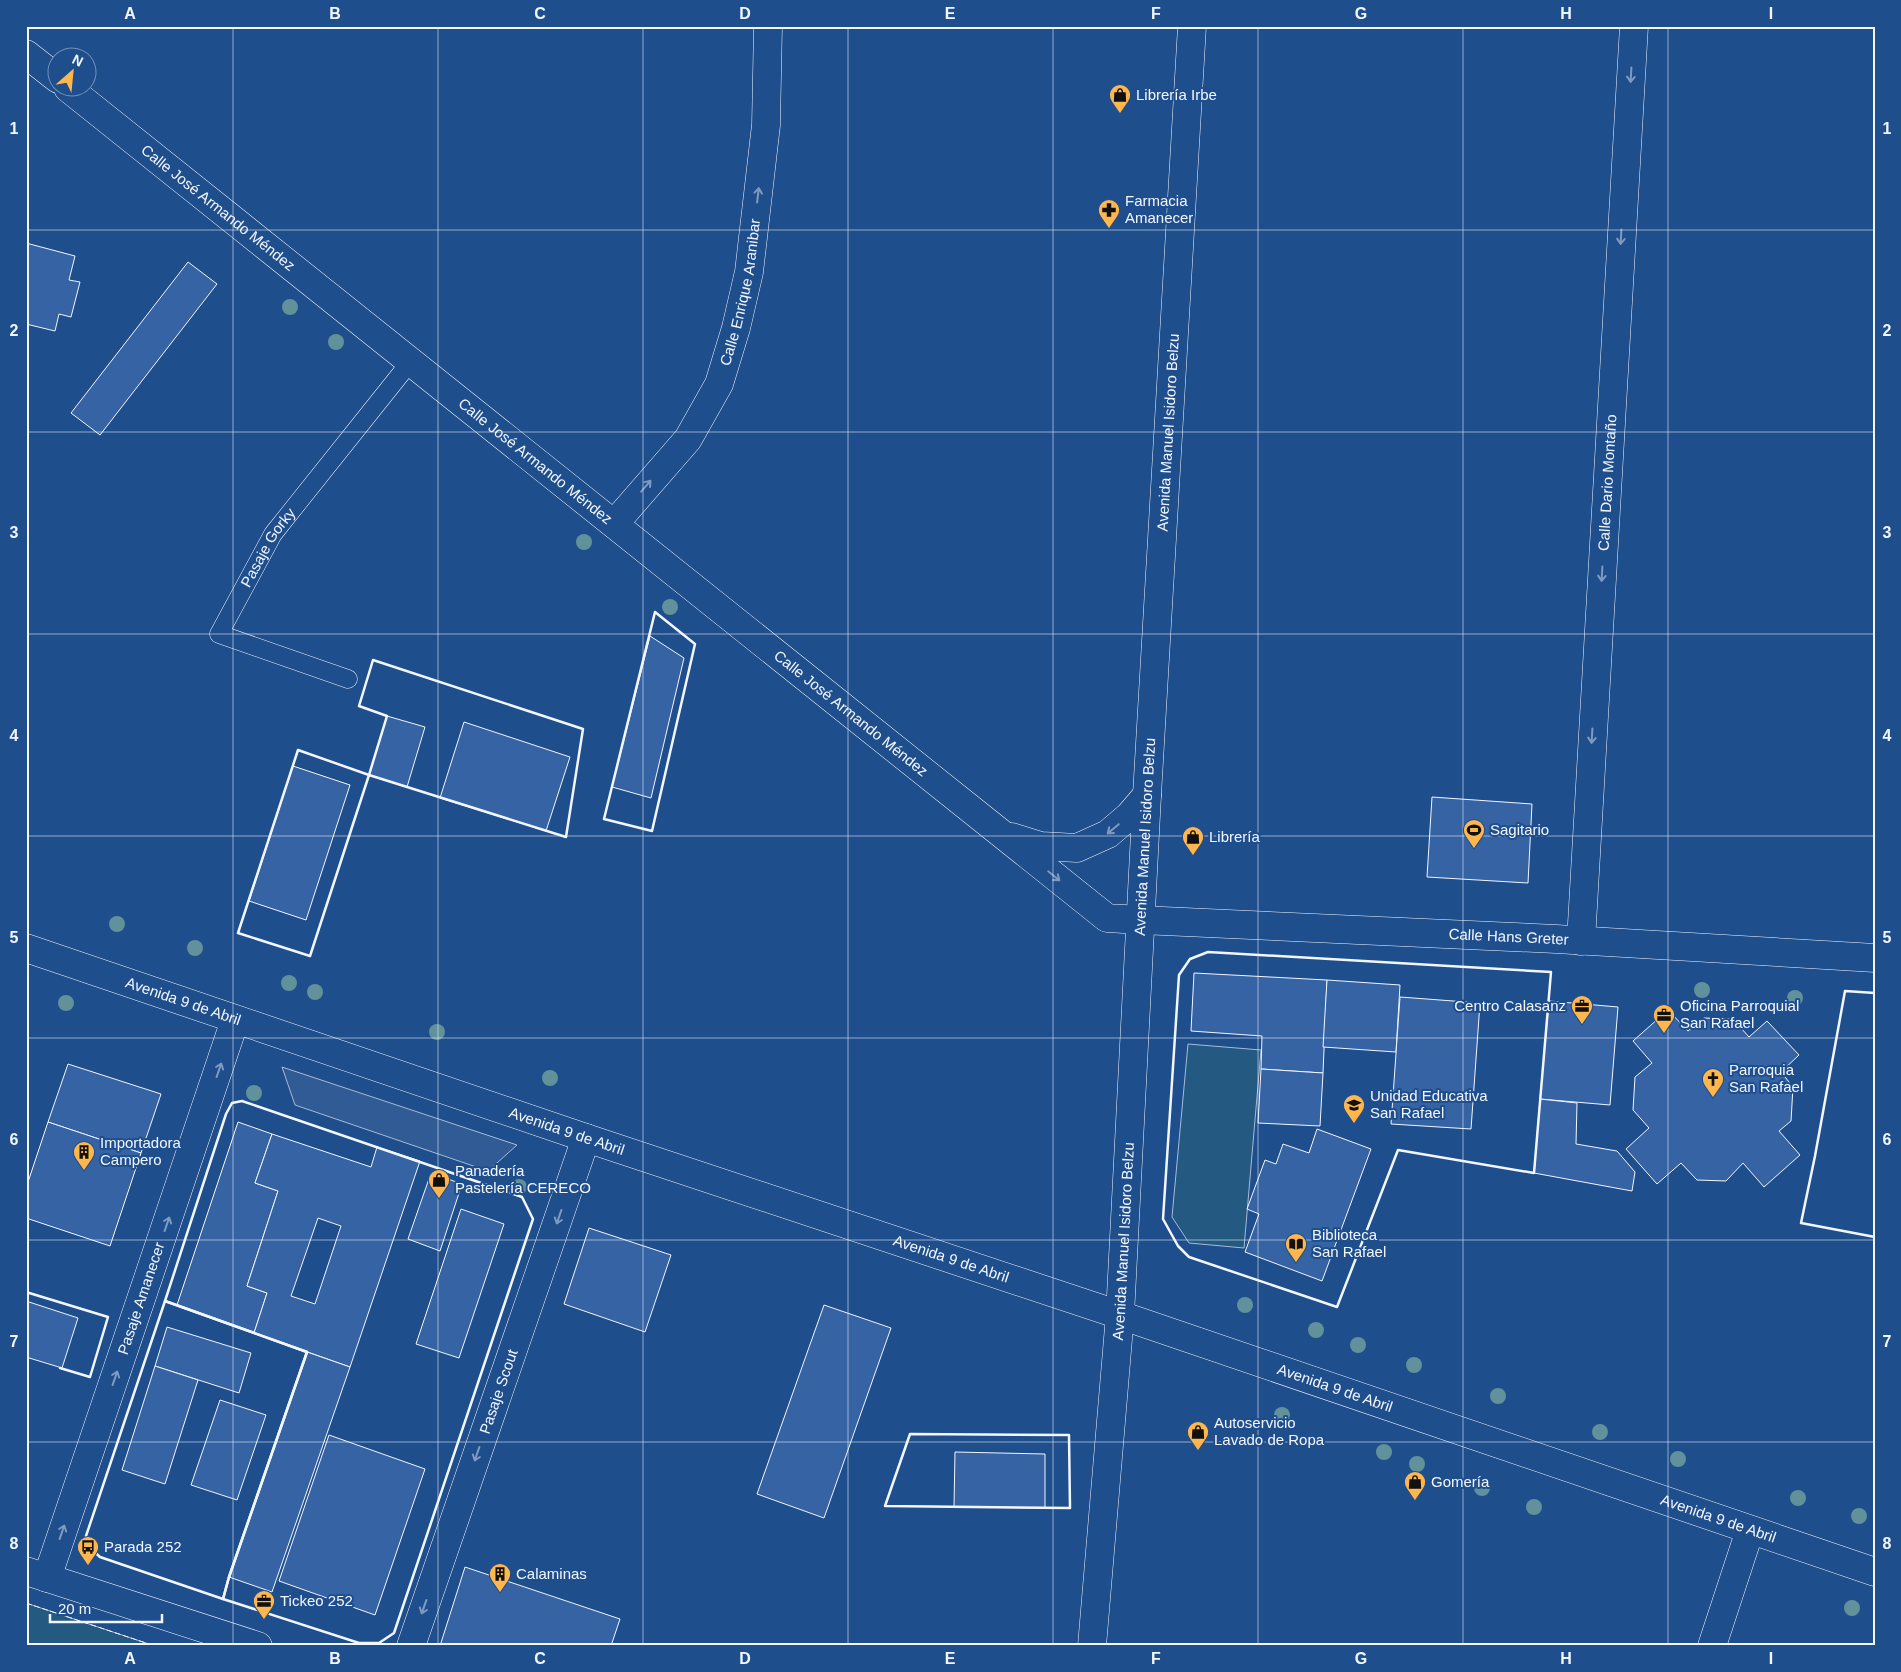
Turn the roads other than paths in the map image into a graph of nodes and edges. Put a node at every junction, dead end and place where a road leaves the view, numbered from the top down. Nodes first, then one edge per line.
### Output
1 (768, 26) edge
2 (1192, 26) edge
3 (1634, 26) edge
4 (26, 54) edge
5 (48, 71) edge
6 (81, 98) edge
7 (411, 361) junction
8 (614, 523) junction
9 (348, 679) dead end
10 (1147, 795) junction
11 (1003, 835) junction
12 (1141, 920) junction
13 (1581, 940) junction
14 (26, 948) edge
15 (1875, 958) edge
16 (235, 1020) junction
17 (586, 1138) junction
18 (1120, 1314) junction
19 (1750, 1530) junction
20 (1875, 1572) edge
21 (37, 1575) edge
22 (258, 1646) edge
23 (411, 1646) edge
24 (1092, 1646) edge
25 (1712, 1646) edge

8 -> 1 street, Calle Enrique Aranibar
2 - 10 street, Avenida Manuel Isidoro Belzu
3 -> 13 street, Calle Dario Montaño
4 - 5 street
6 - 7 street, Calle José Armando Méndez
7 - 8 street, Calle José Armando Méndez
7 - 9 lane, Pasaje Gorky
8 - 11 street, Calle José Armando Méndez
10 -> 11 street, Calle José Armando Méndez
10 - 12 street, Avenida Manuel Isidoro Belzu
11 -> 12 street, Calle José Armando Méndez
12 - 13 street, Calle Hans Greter
12 - 18 street, Avenida Manuel Isidoro Belzu
13 - 15 street, Calle Hans Greter
14 - 16 street, Avenida 9 de Abril
16 - 17 street, Avenida 9 de Abril
21 -> 16 street, Pasaje Amanecer
17 - 18 street, Avenida 9 de Abril
17 -> 23 street, Pasaje Scout
18 - 19 street, Avenida 9 de Abril
18 - 24 street, Avenida Manuel Isidoro Belzu
19 - 20 street, Avenida 9 de Abril
19 - 25 street
21 - 22 street

